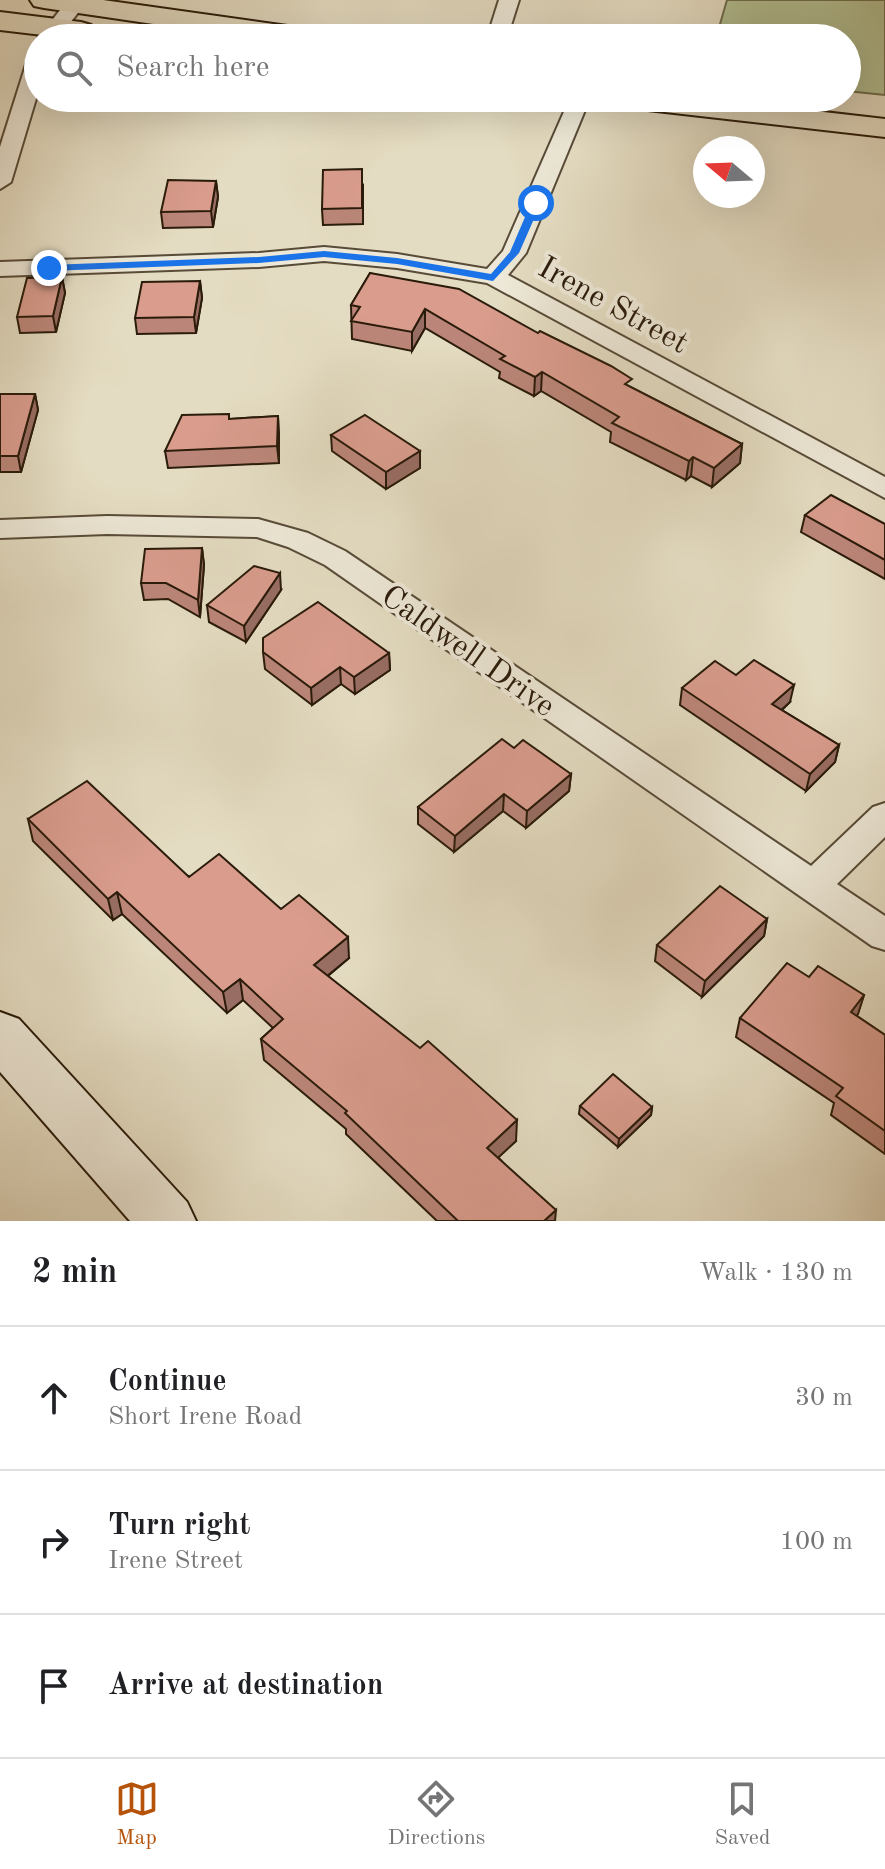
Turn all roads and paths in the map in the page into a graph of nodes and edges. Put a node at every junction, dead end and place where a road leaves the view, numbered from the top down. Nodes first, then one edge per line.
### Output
1 (44, 0) edge
2 (509, 0) edge
3 (75, 4) junction
4 (0, 21) edge
5 (58, 24) edge
6 (213, 24) edge
7 (501, 24) edge
8 (24, 26) edge
9 (861, 102) edge
10 (24, 104) edge
11 (885, 105) edge
12 (574, 112) edge
13 (744, 112) edge
14 (885, 128) edge
15 (0, 182) edge
16 (0, 269) edge
17 (493, 277) junction
18 (885, 489) edge
19 (0, 529) edge
20 (885, 816) edge
21 (812, 886) junction
22 (885, 935) edge
23 (0, 1035) edge
24 (167, 1221) edge

1 - 3 main road
2 - 7 street
3 - 5 street
3 - 6 main road
4 - 8 main road
9 - 11 main road
10 - 15 street
12 - 17 street
13 - 14 main road
16 - 17 street, Irene Street
17 - 18 street, Irene Street
19 - 21 street, Caldwell Drive
20 - 21 street
21 - 22 street, Caldwell Drive
23 - 24 main road

